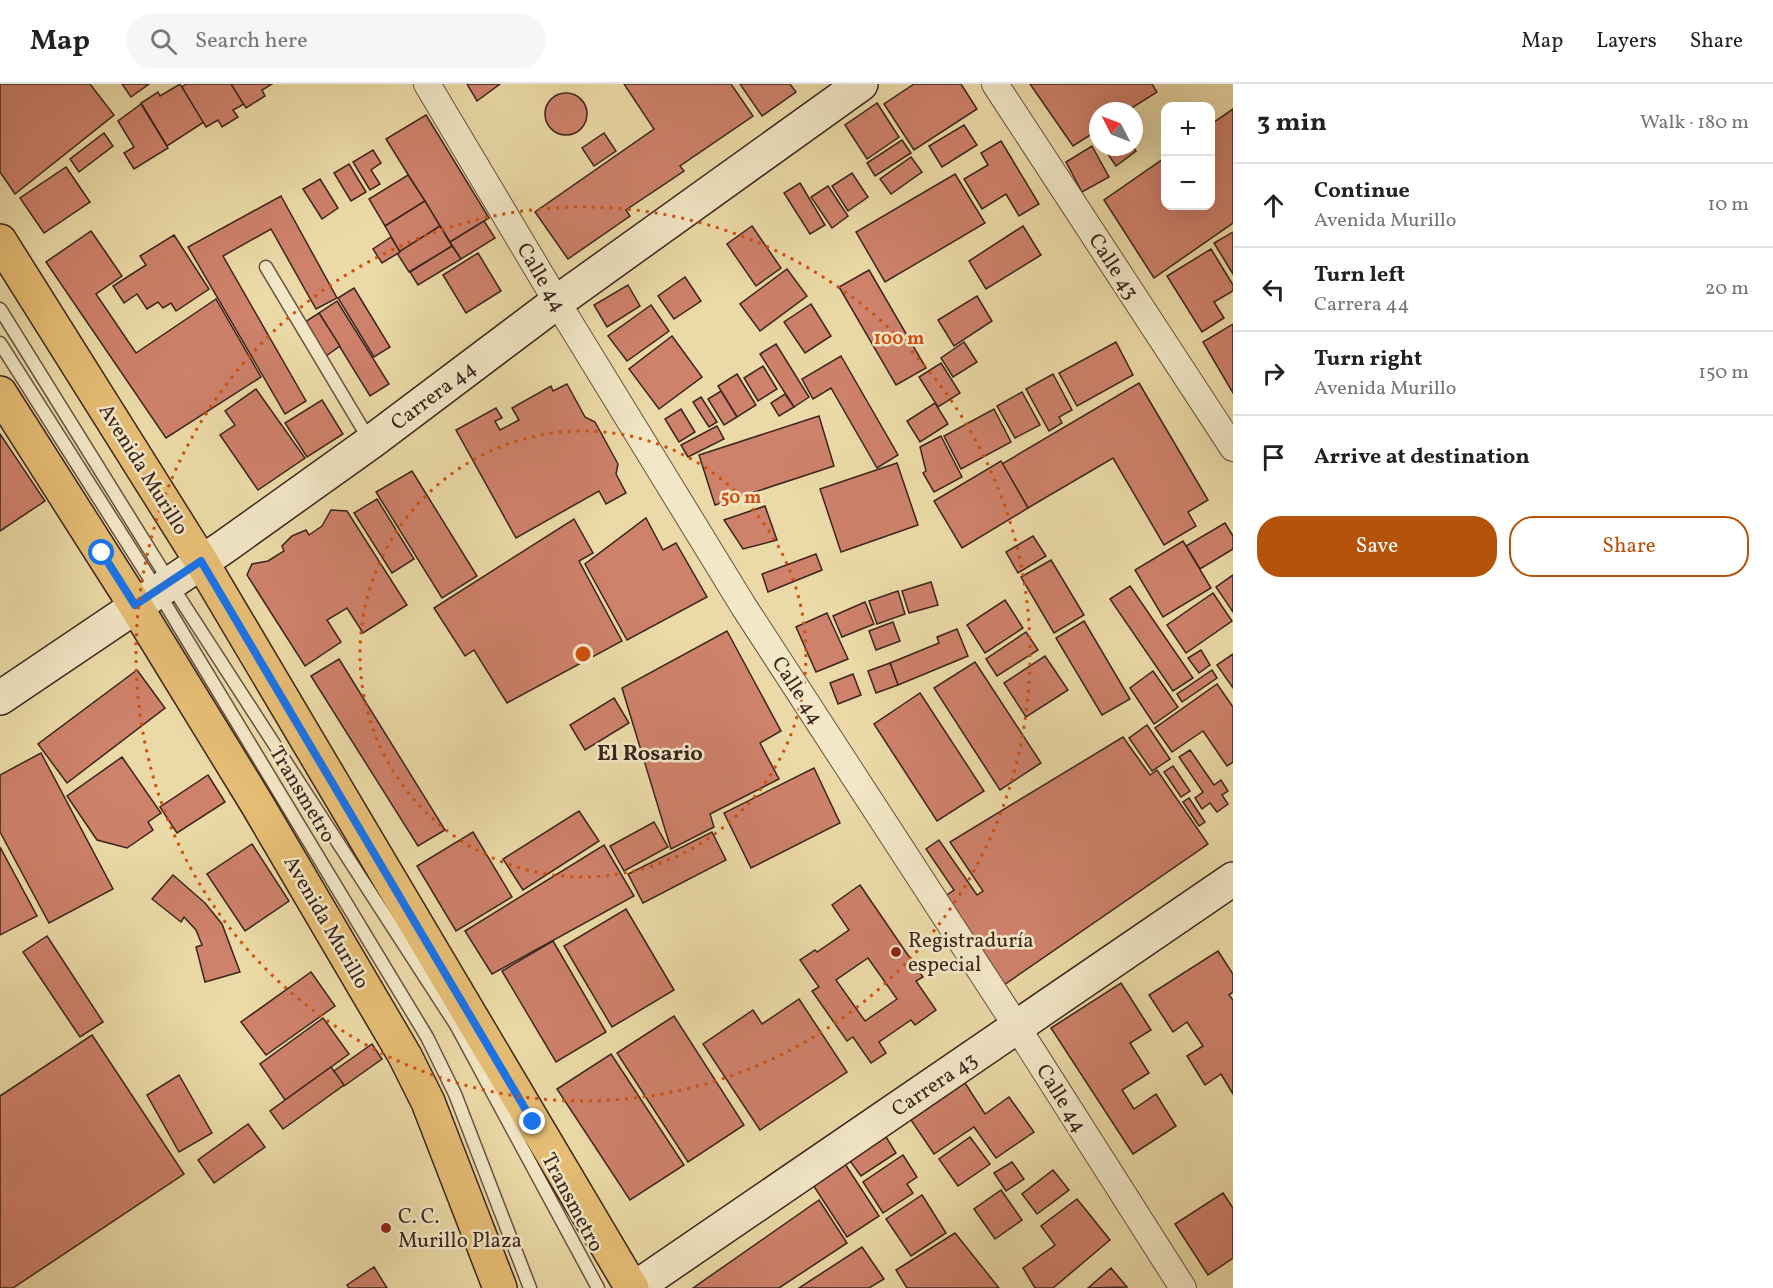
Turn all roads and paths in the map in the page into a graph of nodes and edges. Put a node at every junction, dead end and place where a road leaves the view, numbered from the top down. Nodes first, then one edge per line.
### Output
1 (427, 84) edge
2 (861, 84) edge
3 (995, 84) edge
4 (0, 241) edge
5 (266, 267) dead end
6 (557, 302) junction
7 (0, 309) edge
8 (0, 343) edge
9 (0, 393) edge
10 (371, 442) junction
11 (1233, 448) edge
12 (201, 561) junction
13 (154, 592) junction
14 (0, 698) edge
15 (1233, 879) edge
16 (1017, 1027) junction
17 (500, 1288) edge
18 (530, 1288) edge
19 (598, 1288) edge
20 (633, 1288) edge
21 (1182, 1288) edge

1 - 6 street, Calle 44
2 - 6 street, Carrera 44
3 - 11 street, Calle 43
4 - 12 main road, Avenida Murillo
5 - 10 lane
6 - 10 street, Carrera 44
6 - 16 street, Calle 44
7 - 13 lane, Transmetro
8 - 13 lane, Transmetro
9 - 13 main road, Avenida Murillo
10 - 12 street, Carrera 44
12 - 13 street, Carrera 44
12 - 20 main road, Avenida Murillo
13 - 14 street, Carrera 44
13 - 17 main road, Avenida Murillo
13 - 18 lane, Transmetro
13 - 19 lane, Transmetro
15 - 16 street, Carrera 43
16 - 20 street, Carrera 43
16 - 21 street, Calle 44

